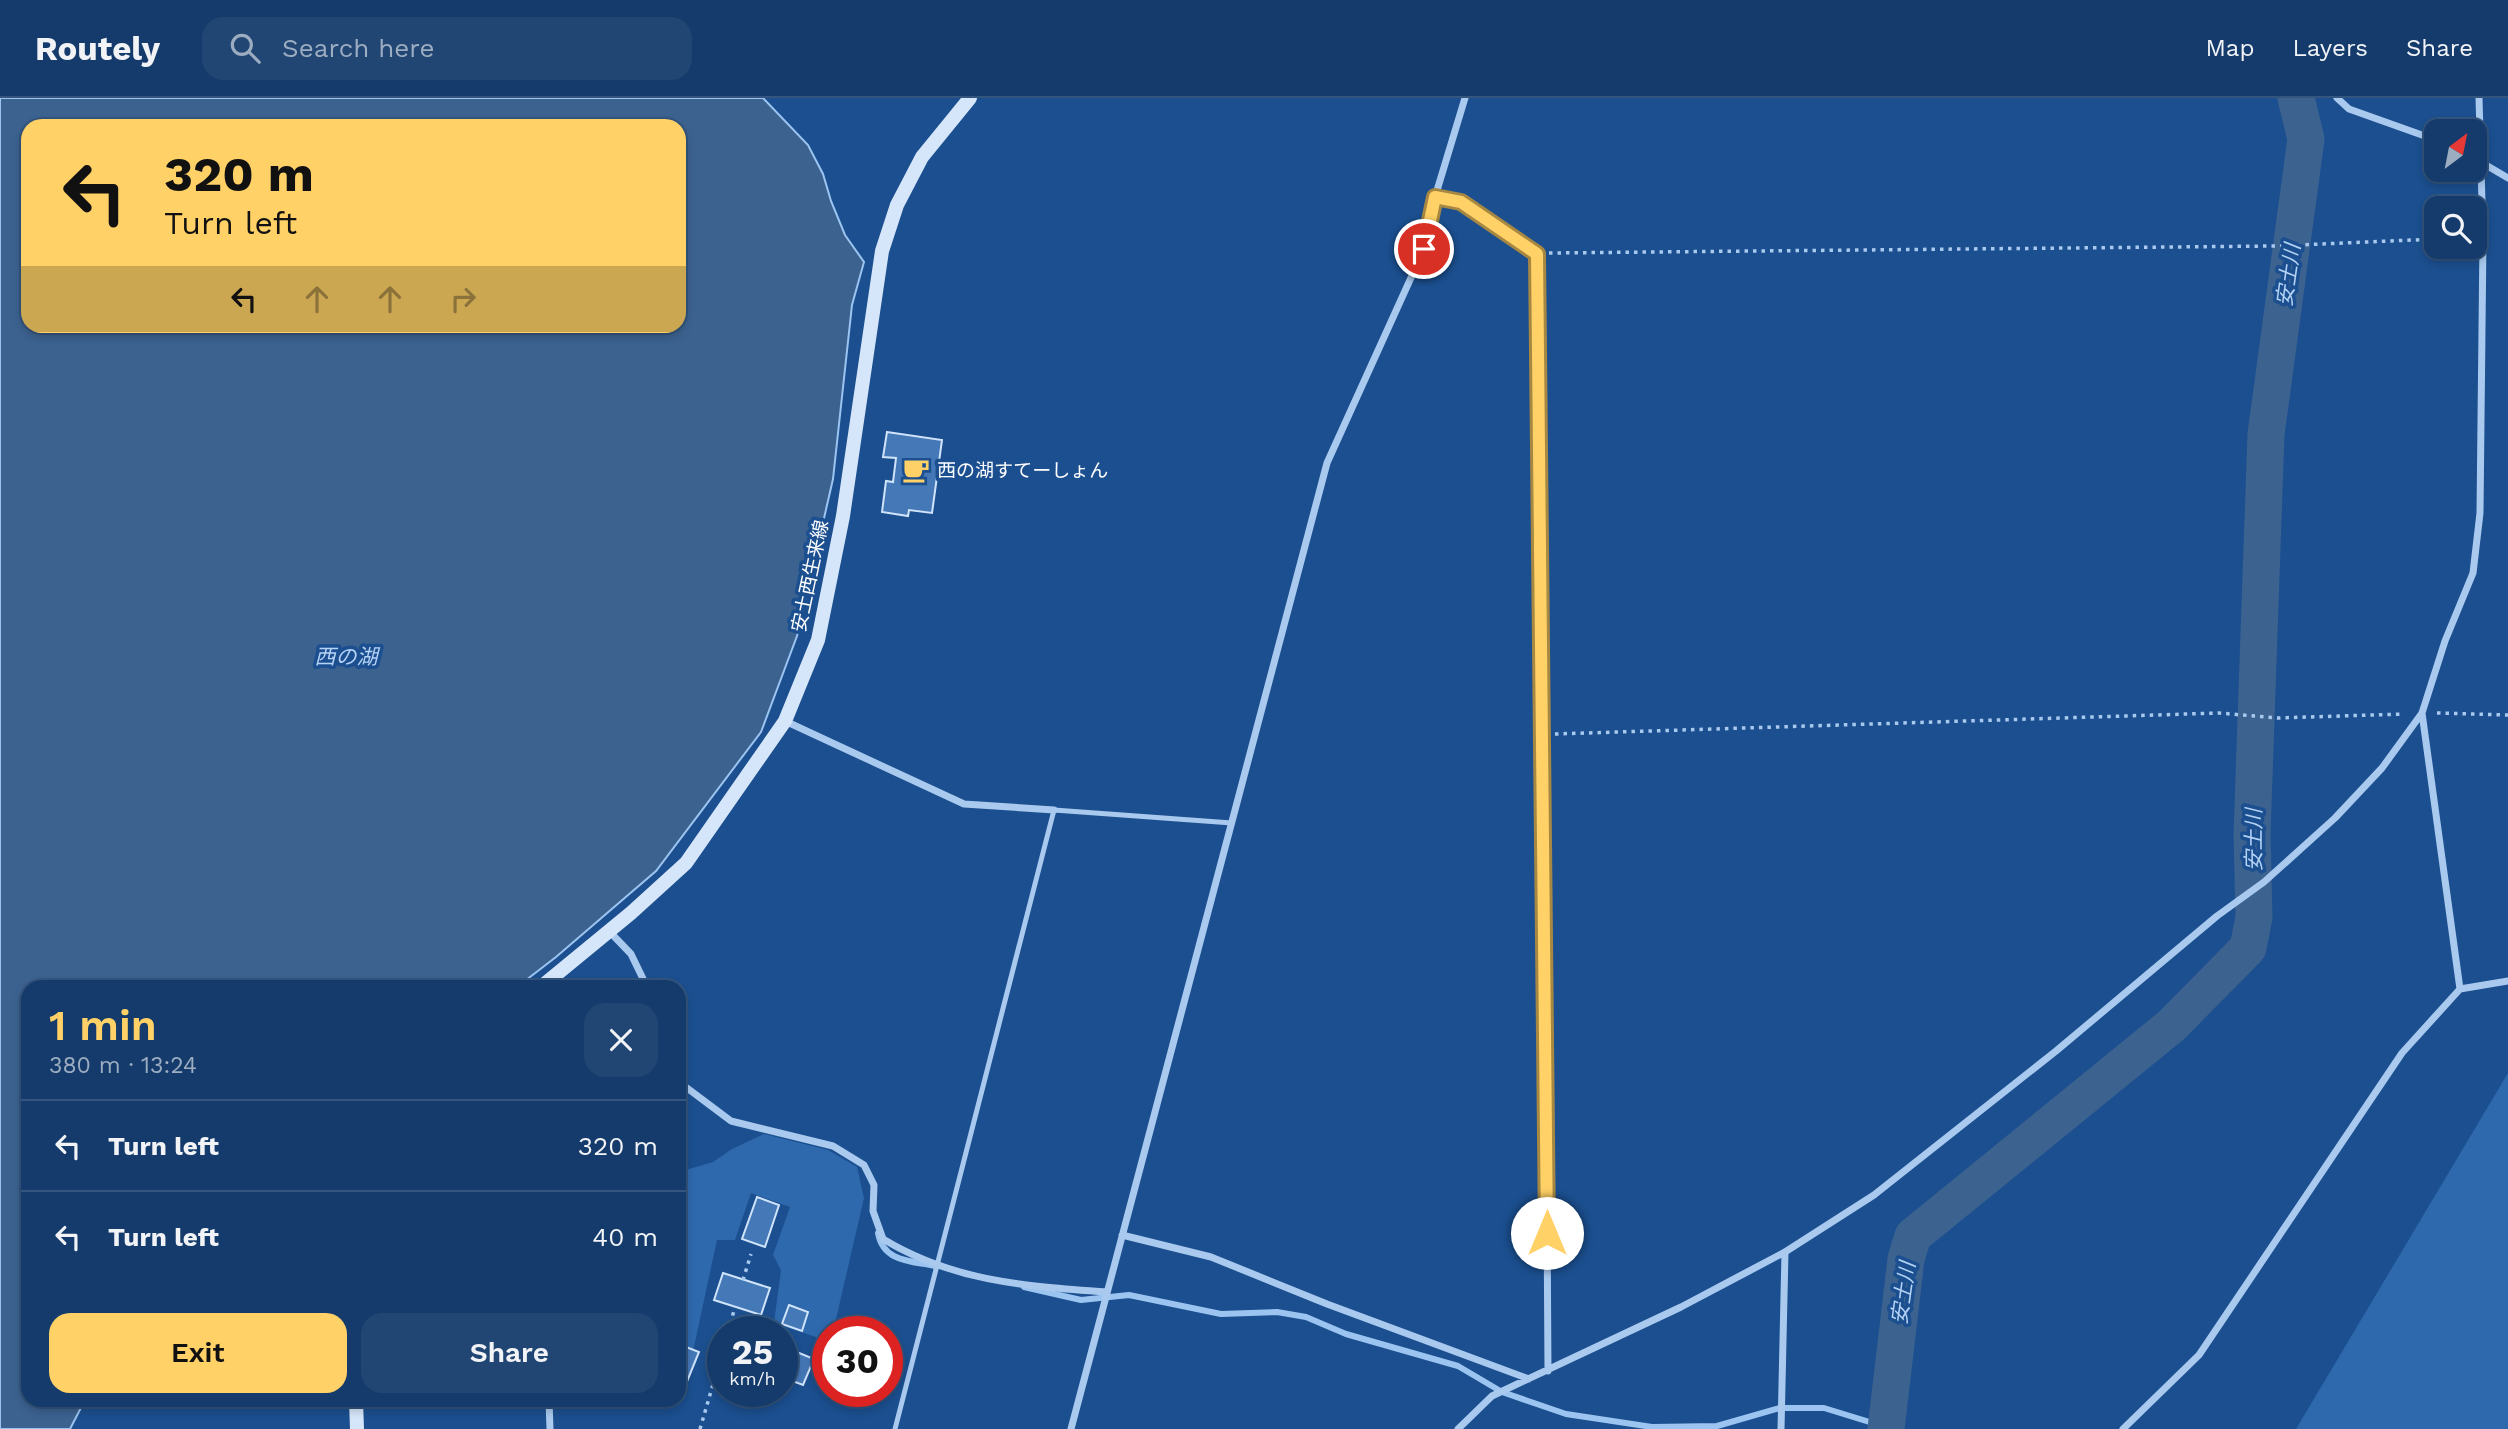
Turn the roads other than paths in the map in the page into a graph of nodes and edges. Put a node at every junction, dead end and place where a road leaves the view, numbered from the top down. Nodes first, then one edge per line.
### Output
1 (970, 98) edge
2 (1465, 98) edge
3 (2337, 98) edge
4 (2479, 98) edge
5 (2479, 119) edge
6 (2424, 136) edge
7 (2487, 165) edge
8 (2508, 178) edge
9 (2479, 182) edge
10 (1435, 197) junction
11 (2422, 713) junction
12 (785, 721) junction
13 (1054, 810) junction
14 (1232, 823) junction
15 (609, 931) junction
16 (550, 980) edge
17 (644, 980) edge
18 (2508, 981) edge
19 (2460, 989) junction
20 (686, 1087) edge
21 (1122, 1235) junction
22 (1785, 1252) junction
23 (937, 1264) junction
24 (1107, 1292) junction
25 (1548, 1371) junction
26 (1529, 1379) junction
27 (356, 1407) edge
28 (549, 1407) edge
29 (1781, 1426) edge
30 (357, 1429) edge
31 (550, 1429) edge
32 (895, 1429) edge
33 (1071, 1429) edge
34 (1458, 1429) edge
35 (2123, 1429) edge

1 - 12 main road, 安土西生来線
2 - 10 street
3 - 6 street
4 - 5 street
7 - 8 street
9 - 11 street
10 - 14 street
10 - 25 street
11 - 19 street
11 - 22 street
12 - 13 street
12 - 15 main road, 安土西生来線
13 - 14 lane
13 - 23 lane
14 - 21 street
15 - 16 main road, 安土西生来線
15 - 17 street
18 - 19 street
19 - 35 street
20 - 23 street
21 - 24 street
21 - 26 street
22 - 25 street
22 - 29 street
23 - 24 street
23 - 32 lane
24 - 33 street
25 - 26 street
26 - 34 street
27 - 30 main road
28 - 31 street

